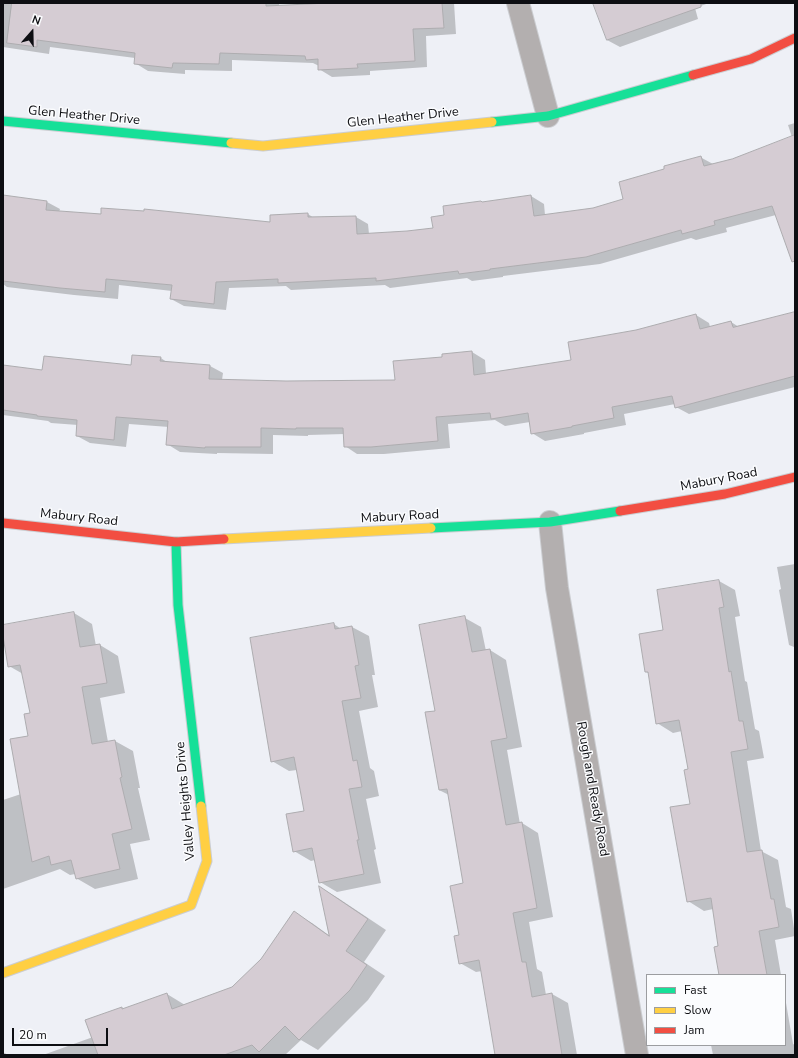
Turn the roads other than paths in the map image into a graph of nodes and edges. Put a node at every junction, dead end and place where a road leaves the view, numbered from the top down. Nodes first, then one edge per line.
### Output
1 (518, 3) edge
2 (795, 38) edge
3 (548, 116) junction
4 (3, 121) edge
5 (795, 477) edge
6 (550, 522) junction
7 (3, 523) edge
8 (176, 542) junction
9 (3, 973) edge
10 (637, 1055) edge

1 - 3 street
2 - 3 street, Glen Heather Drive
3 - 4 street, Glen Heather Drive
5 - 6 street, Mabury Road
6 - 8 street, Mabury Road
6 - 10 street, Rough and Ready Road
7 - 8 street, Mabury Road
8 - 9 street, Valley Heights Drive

